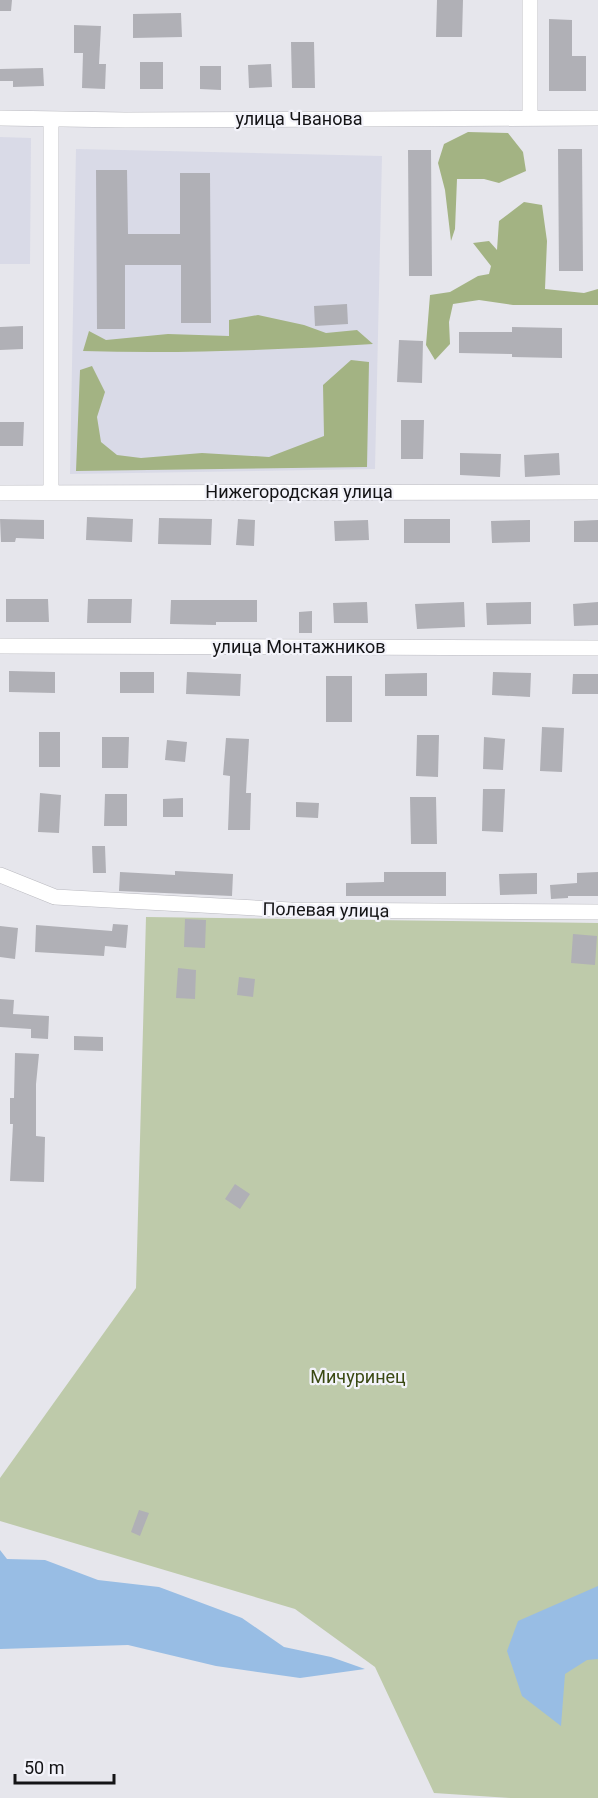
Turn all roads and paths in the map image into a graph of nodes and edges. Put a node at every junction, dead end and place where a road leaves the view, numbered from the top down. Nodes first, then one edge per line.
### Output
1 (530, 0) edge
2 (0, 118) edge
3 (530, 118) junction
4 (598, 118) edge
5 (51, 119) junction
6 (51, 492) junction
7 (598, 492) edge
8 (0, 493) edge
9 (0, 646) edge
10 (598, 648) edge
11 (0, 874) edge
12 (598, 912) edge

1 - 3 street
2 - 5 street, улица Чванова
3 - 4 street, улица Чванова
3 - 5 street, улица Чванова
5 - 6 street
6 - 7 street, Нижегородская улица
6 - 8 street, Нижегородская улица
9 - 10 street, улица Монтажников
11 - 12 street, Полевая улица

